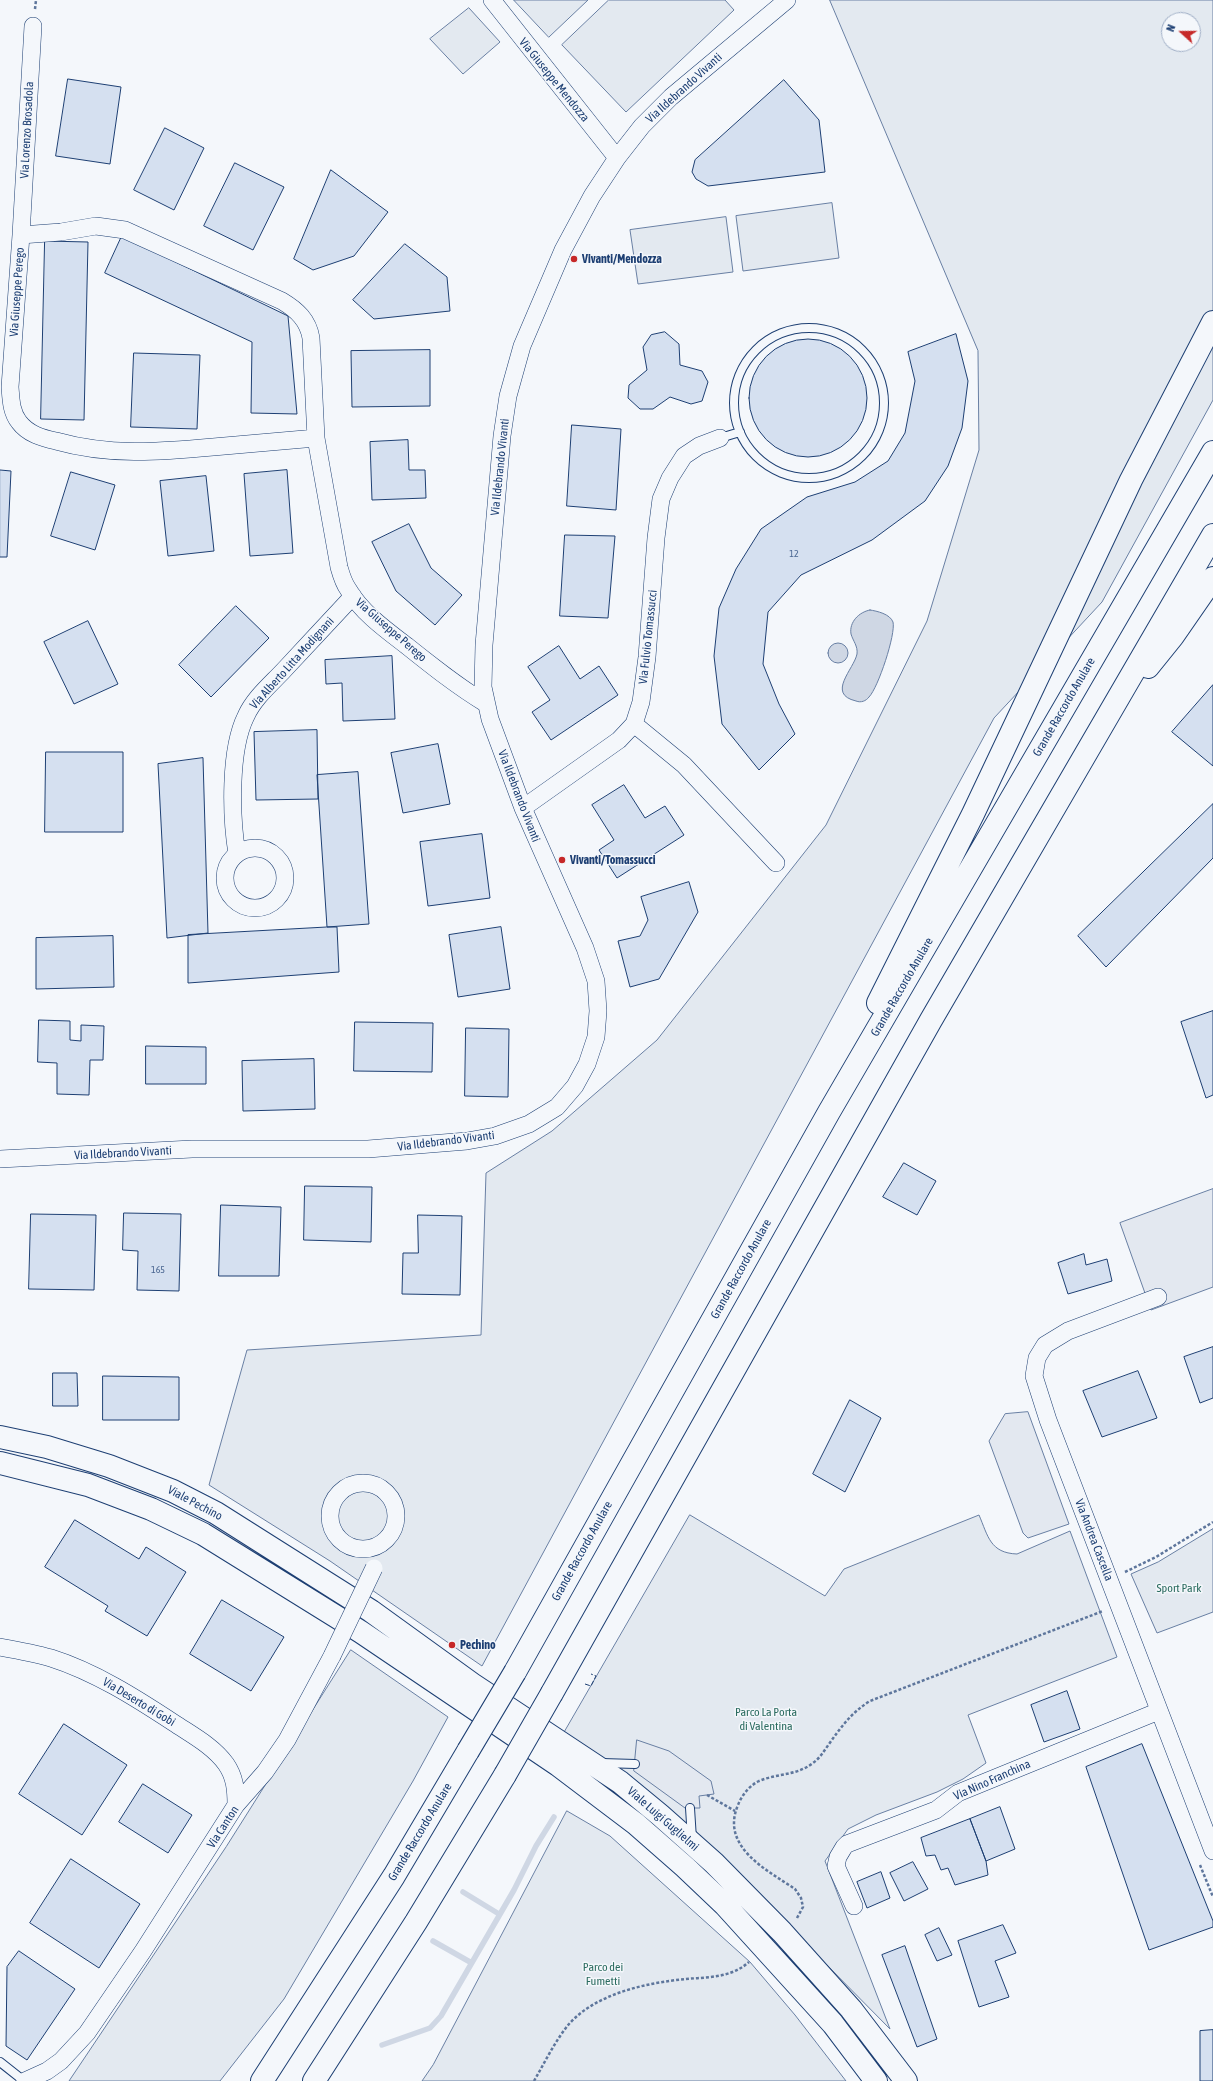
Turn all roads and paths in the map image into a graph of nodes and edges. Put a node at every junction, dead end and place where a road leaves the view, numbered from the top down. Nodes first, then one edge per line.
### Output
1 (492, 0) edge
2 (787, 0) edge
3 (33, 26) dead end
4 (617, 158) junction
5 (21, 235) junction
6 (1213, 322) edge
7 (740, 432) junction
8 (316, 438) junction
9 (720, 438) joint
10 (1213, 452) edge
11 (1213, 536) edge
12 (1213, 578) edge
13 (353, 596) junction
14 (485, 704) junction
15 (1108, 716) junction
16 (634, 724) junction
17 (523, 808) junction
18 (237, 854) dead end
19 (776, 863) dead end
20 (829, 1112) junction
21 (0, 1159) edge
22 (1158, 1297) dead end
23 (0, 1437) edge
24 (0, 1463) edge
25 (1213, 1522) edge
26 (380, 1544) dead end
27 (1120, 1574) dead end
28 (371, 1611) joint
29 (1104, 1611) dead end
30 (361, 1632) joint
31 (0, 1647) edge
32 (1159, 1711) junction
33 (488, 1718) junction
34 (590, 1762) junction
35 (635, 1764) dead end
36 (707, 1795) dead end
37 (236, 1805) junction
38 (690, 1808) dead end
39 (735, 1811) junction
40 (693, 1844) junction
41 (1213, 1851) edge
42 (854, 1906) dead end
43 (793, 1922) dead end
44 (753, 1958) dead end
45 (0, 2062) edge
46 (25, 2081) edge
47 (262, 2081) edge
48 (314, 2081) edge
49 (534, 2081) edge
50 (876, 2081) edge
51 (906, 2081) edge

1 - 4 street, Via Giuseppe Mendozza
2 - 4 street, Via Ildebrando Vivanti
3 - 5 street, Via Lorenzo Brosadola
4 - 14 street, Via Ildebrando Vivanti
5 - 8 street, Via Giuseppe Perego
5 - 8 street, Via Giuseppe Perego
6 - 20 main road
7 - 7 lane
7 - 9 lane
8 - 13 street, Via Giuseppe Perego
9 - 16 street, Via Fulvio Tomassucci
10 - 20 main road, Grande Raccordo Anulare
11 - 15 main road
12 - 15 main road
13 - 14 street, Via Giuseppe Perego
13 - 18 street, Via Alberto Litta Modignani
14 - 17 street, Via Ildebrando Vivanti
15 - 48 main road, bridge
16 - 17 street, Via Fulvio Tomassucci
16 - 19 street
17 - 21 street, Via Ildebrando Vivanti
20 - 33 main road, Grande Raccordo Anulare, bridge
22 - 32 street, Via Andrea Cascella
23 - 28 main road, Viale Pechino
24 - 30 main road, Viale Pechino
25 - 27 path
26 - 37 street, Via Canton, bridge
28 - 34 main road, Viale Luigi Guglielmi
29 - 39 path
30 - 33 main road, Viale Luigi Guglielmi
31 - 37 street, Via Deserto di Gobi
32 - 41 street, Via Andrea Cascella
32 - 42 street, Via Nino Franchina
33 - 47 main road, Grande Raccordo Anulare, bridge
33 - 50 main road, Viale Luigi Guglielmi
34 - 35 lane
34 - 40 main road, Viale Luigi Guglielmi
36 - 39 path
37 - 46 street, Via Canton
38 - 40 lane
39 - 43 path
40 - 51 main road, Viale Luigi Guglielmi
44 - 49 path
45 - 46 lane

